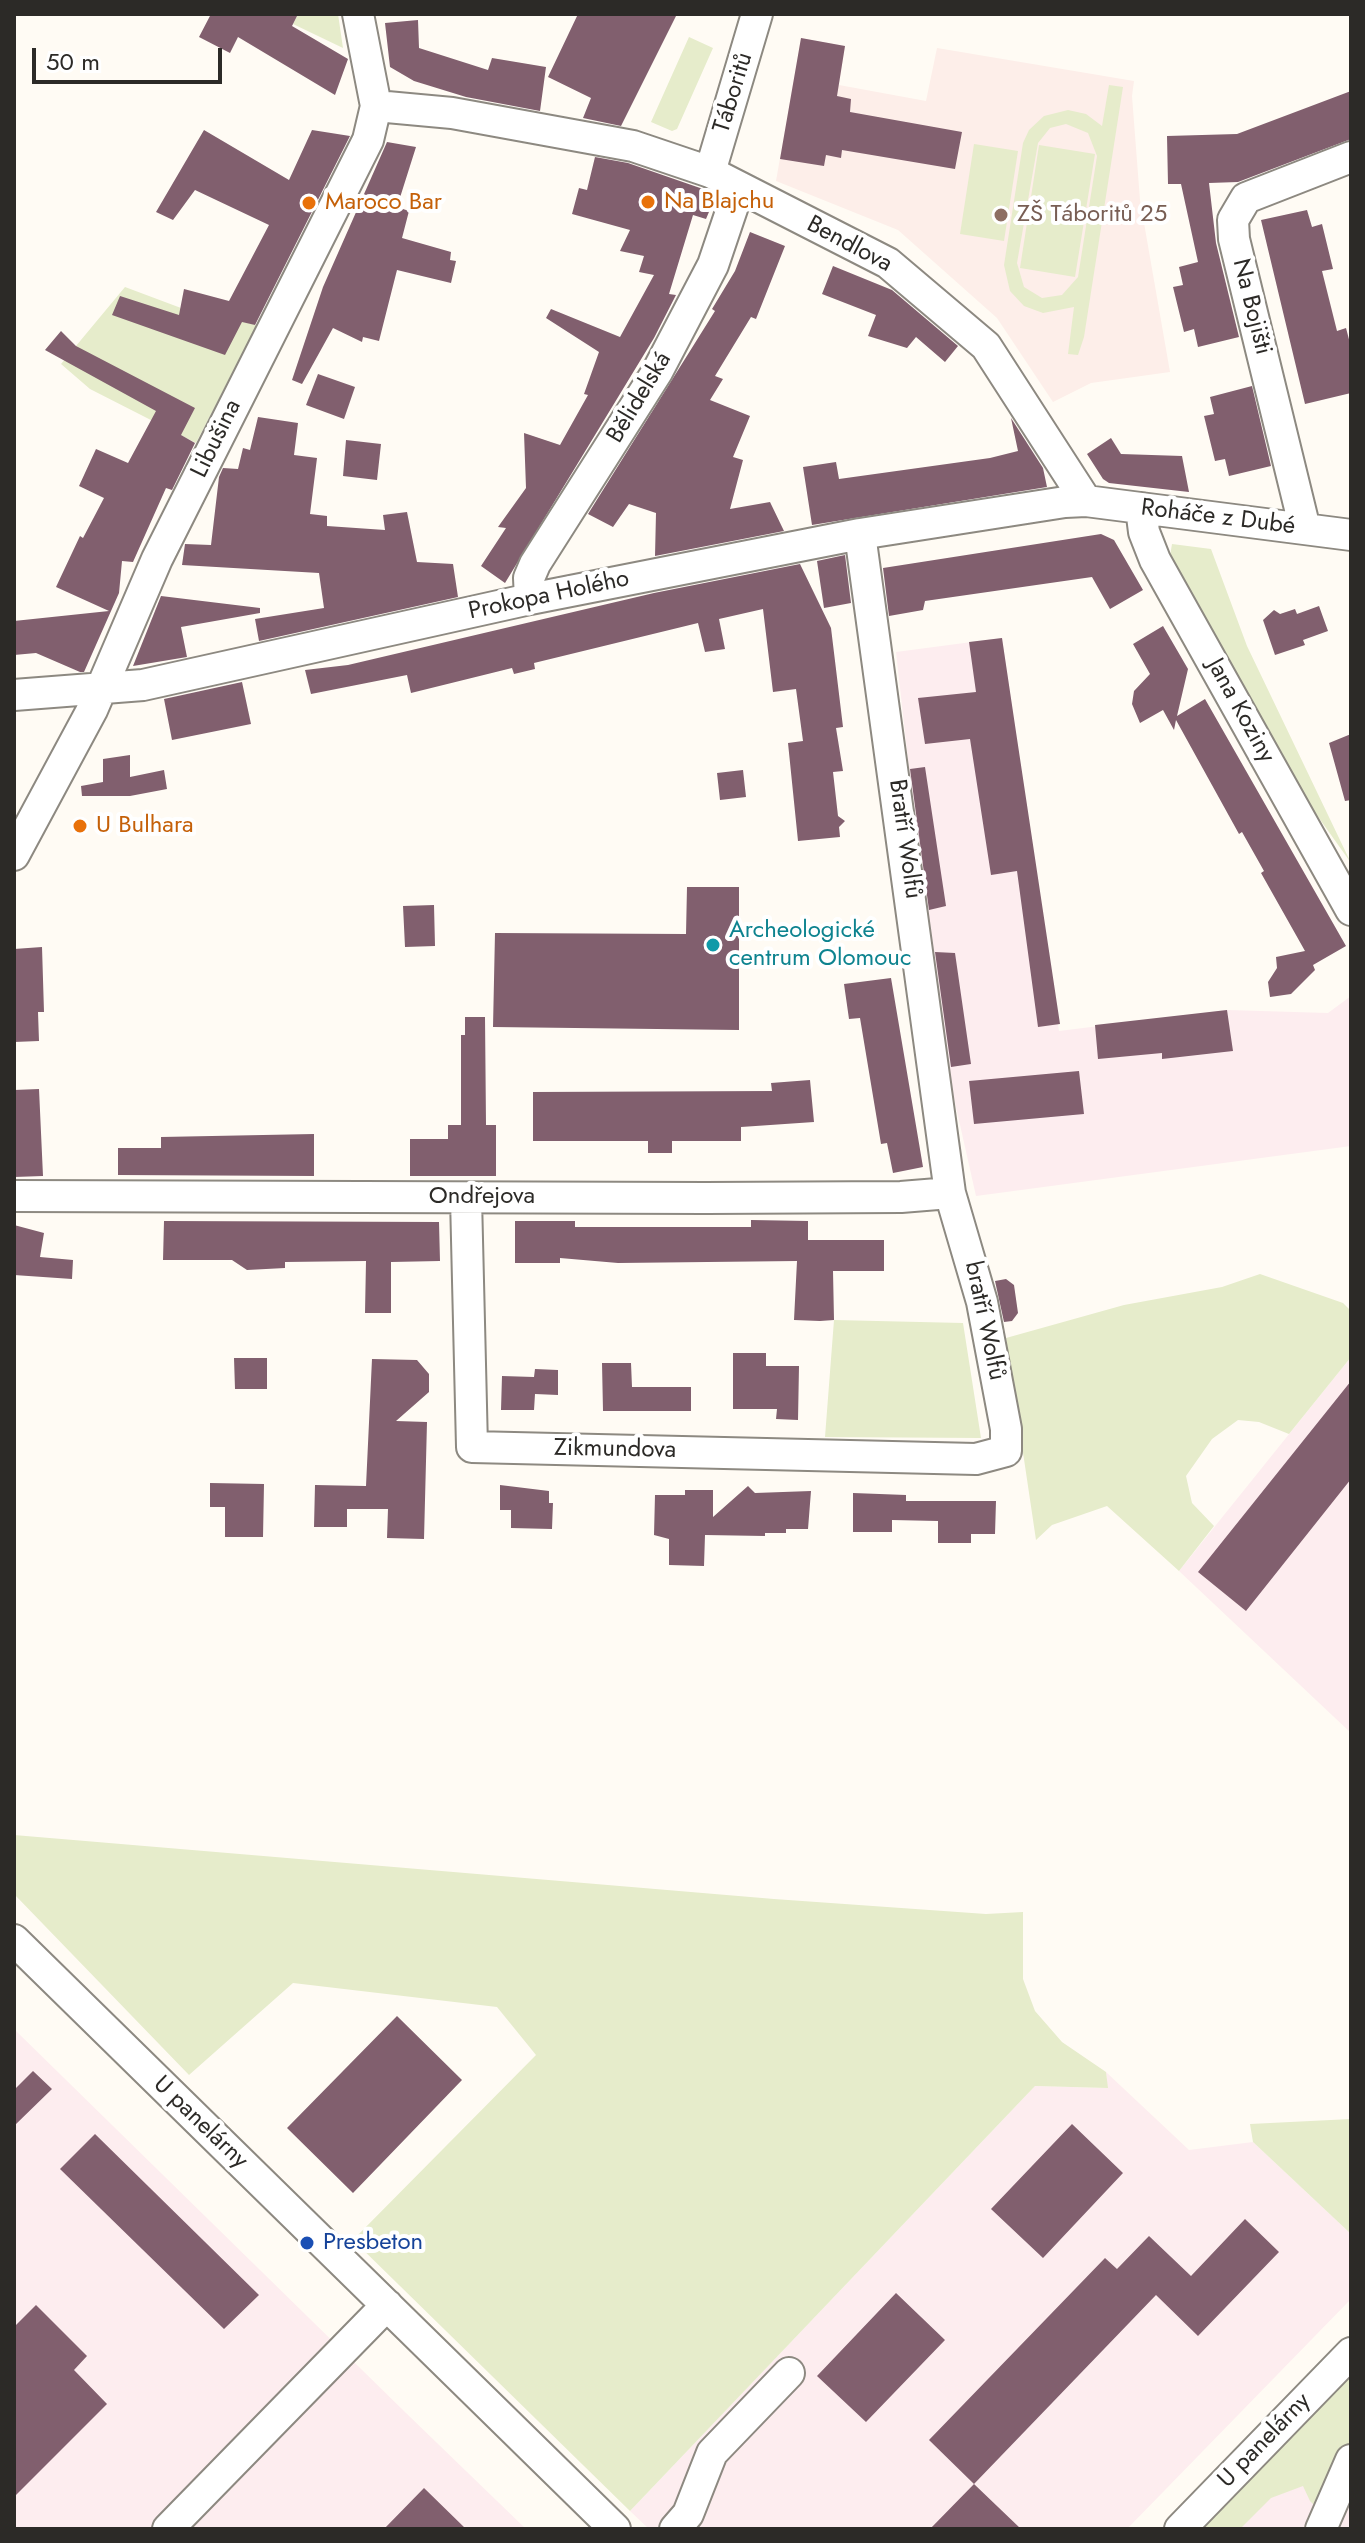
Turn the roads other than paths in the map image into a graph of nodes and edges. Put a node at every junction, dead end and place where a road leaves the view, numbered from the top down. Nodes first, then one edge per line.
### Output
1 (358, 14) edge
2 (757, 14) edge
3 (376, 106) junction
4 (1351, 157) edge
5 (710, 172) junction
6 (739, 188) junction
7 (1086, 501) junction
8 (1141, 508) junction
9 (1305, 529) junction
10 (860, 534) junction
11 (1351, 535) edge
12 (530, 599) junction
13 (103, 687) junction
14 (14, 695) edge
15 (14, 855) edge
16 (1351, 910) edge
17 (950, 1193) junction
18 (14, 1196) edge
19 (466, 1198) junction
20 (1006, 1451) joint
21 (14, 1940) edge
22 (387, 2305) junction
23 (1351, 2353) edge
24 (789, 2373) dead end
25 (1351, 2460) edge
26 (168, 2529) edge
27 (615, 2529) edge
28 (675, 2529) edge
29 (1180, 2529) edge
30 (1321, 2529) edge

1 - 3 street, Libušina
2 - 5 street, Táboritů
3 - 5 street, Bendlova
3 - 13 street, Libušina
4 - 9 street, Na Bojišti
5 - 6 street, Bendlova
6 - 7 street, Bendlova
6 - 12 street, Bělidelská
7 - 8 street, Roháče z Dubé
7 - 10 street, Prokopa Holého
8 - 9 street, Roháče z Dubé
8 - 16 street, Jana Koziny
9 - 11 street, Roháče z Dubé
10 - 12 street, Prokopa Holého
10 - 17 street, Bratří Wolfů
12 - 13 street, Prokopa Holého
13 - 14 street, Prokopa Holého
13 - 15 street, Libušina
17 - 19 street, Ondřejova
17 - 20 street, bratří Wolfů
18 - 19 street, Ondřejova
19 - 20 street, Zikmundova
21 - 22 street, U panelárny
22 - 26 street
22 - 27 street, U panelárny
23 - 29 street, U panelárny
24 - 28 street
25 - 30 street

